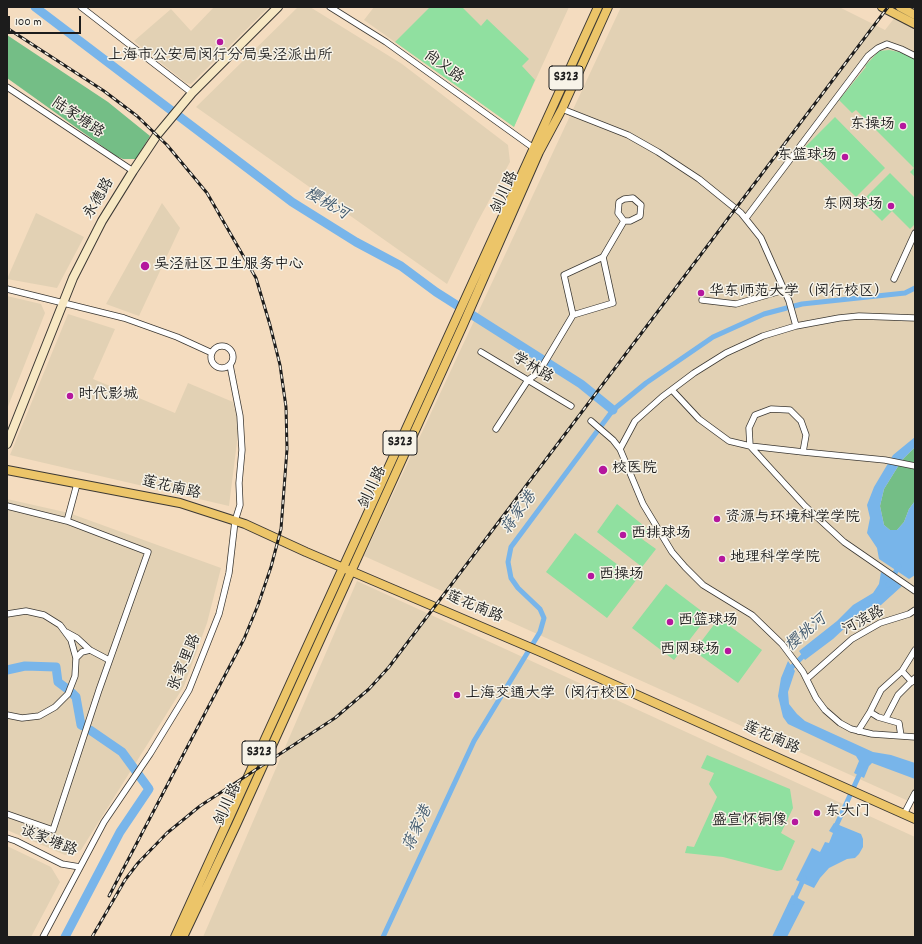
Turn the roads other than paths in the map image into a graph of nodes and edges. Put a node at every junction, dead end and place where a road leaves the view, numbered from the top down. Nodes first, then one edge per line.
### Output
1 (81, 7) edge
2 (278, 7) edge
3 (330, 7) edge
4 (598, 7) edge
5 (608, 7) edge
6 (900, 7) edge
7 (883, 8) edge
8 (915, 14) edge
9 (915, 24) edge
10 (915, 56) edge
11 (7, 87) edge
12 (192, 93) junction
13 (562, 109) junction
14 (537, 150) junction
15 (133, 171) junction
16 (746, 218) junction
17 (624, 221) junction
18 (915, 233) edge
19 (603, 256) junction
20 (894, 279) dead end
21 (7, 289) edge
22 (786, 293) junction
23 (702, 300) dead end
24 (63, 302) junction
25 (573, 315) junction
26 (915, 318) edge
27 (796, 326) junction
28 (480, 352) dead end
29 (212, 353) junction
30 (230, 365) junction
31 (528, 380) junction
32 (672, 390) junction
33 (571, 406) dead end
34 (591, 422) dead end
35 (496, 429) dead end
36 (7, 444) edge
37 (750, 446) junction
38 (620, 449) junction
39 (803, 452) junction
40 (915, 466) edge
41 (7, 470) edge
42 (77, 484) junction
43 (7, 506) edge
44 (67, 521) junction
45 (235, 521) junction
46 (347, 570) junction
47 (913, 590) edge
48 (915, 610) edge
49 (7, 613) edge
50 (64, 630) junction
51 (90, 650) junction
52 (915, 650) edge
53 (76, 658) junction
54 (109, 660) junction
55 (902, 671) junction
56 (809, 677) dead end
57 (913, 680) edge
58 (870, 712) junction
59 (7, 715) edge
60 (886, 718) junction
61 (858, 731) junction
62 (901, 736) junction
63 (915, 736) edge
64 (915, 793) edge
65 (7, 814) edge
66 (904, 814) junction
67 (915, 819) edge
68 (7, 838) edge
69 (80, 867) junction
70 (43, 937) edge
71 (175, 937) edge
72 (183, 937) edge

1 - 12 street
2 - 12 street, 永德路
3 - 14 street, 尚义路
4 - 14 main road, 剑川路 / S323
5 - 13 main road, 剑川路
6 - 8 main road
7 - 9 main road
10 - 16 street
11 - 15 street, 陆家塘路
12 - 15 street, 永德路
13 - 14 main road, 剑川路
13 - 16 street
14 - 46 main road, 剑川路 / S323
14 - 46 main road, 剑川路
15 - 24 street, 永德路
16 - 22 street
17 - 17 street
17 - 19 street
18 - 20 street
19 - 25 street
19 - 25 street
21 - 24 street
22 - 23 street
22 - 27 street
24 - 29 street
24 - 36 street, 永德路
25 - 31 street
26 - 27 street
27 - 32 street
28 - 31 street, 学林路
29 - 30 street
29 - 30 street
30 - 45 street, 张家里路
31 - 33 street, 学林路
31 - 35 street
32 - 37 street
32 - 38 street
34 - 38 street
37 - 39 street
37 - 39 street
37 - 47 street
38 - 61 street
39 - 40 street
41 - 42 main road, 莲花南路
42 - 44 street
42 - 45 main road, 莲花南路
43 - 44 street
44 - 54 street
45 - 46 main road, 莲花南路
45 - 69 street, 张家里路
46 - 66 main road, 莲花南路
46 - 71 main road, 剑川路 / S323
46 - 72 main road, 剑川路
48 - 56 street, 河滨路
49 - 50 street
50 - 51 street
50 - 53 street
51 - 53 street
51 - 54 street
52 - 55 street
53 - 59 street
54 - 65 street
55 - 57 street
55 - 58 street
57 - 60 street
58 - 60 street
58 - 61 street
60 - 62 street
61 - 62 street
62 - 63 street
64 - 66 street
66 - 67 main road, 莲花南路
68 - 69 street, 谈家塘路
69 - 70 street, 张家里路

